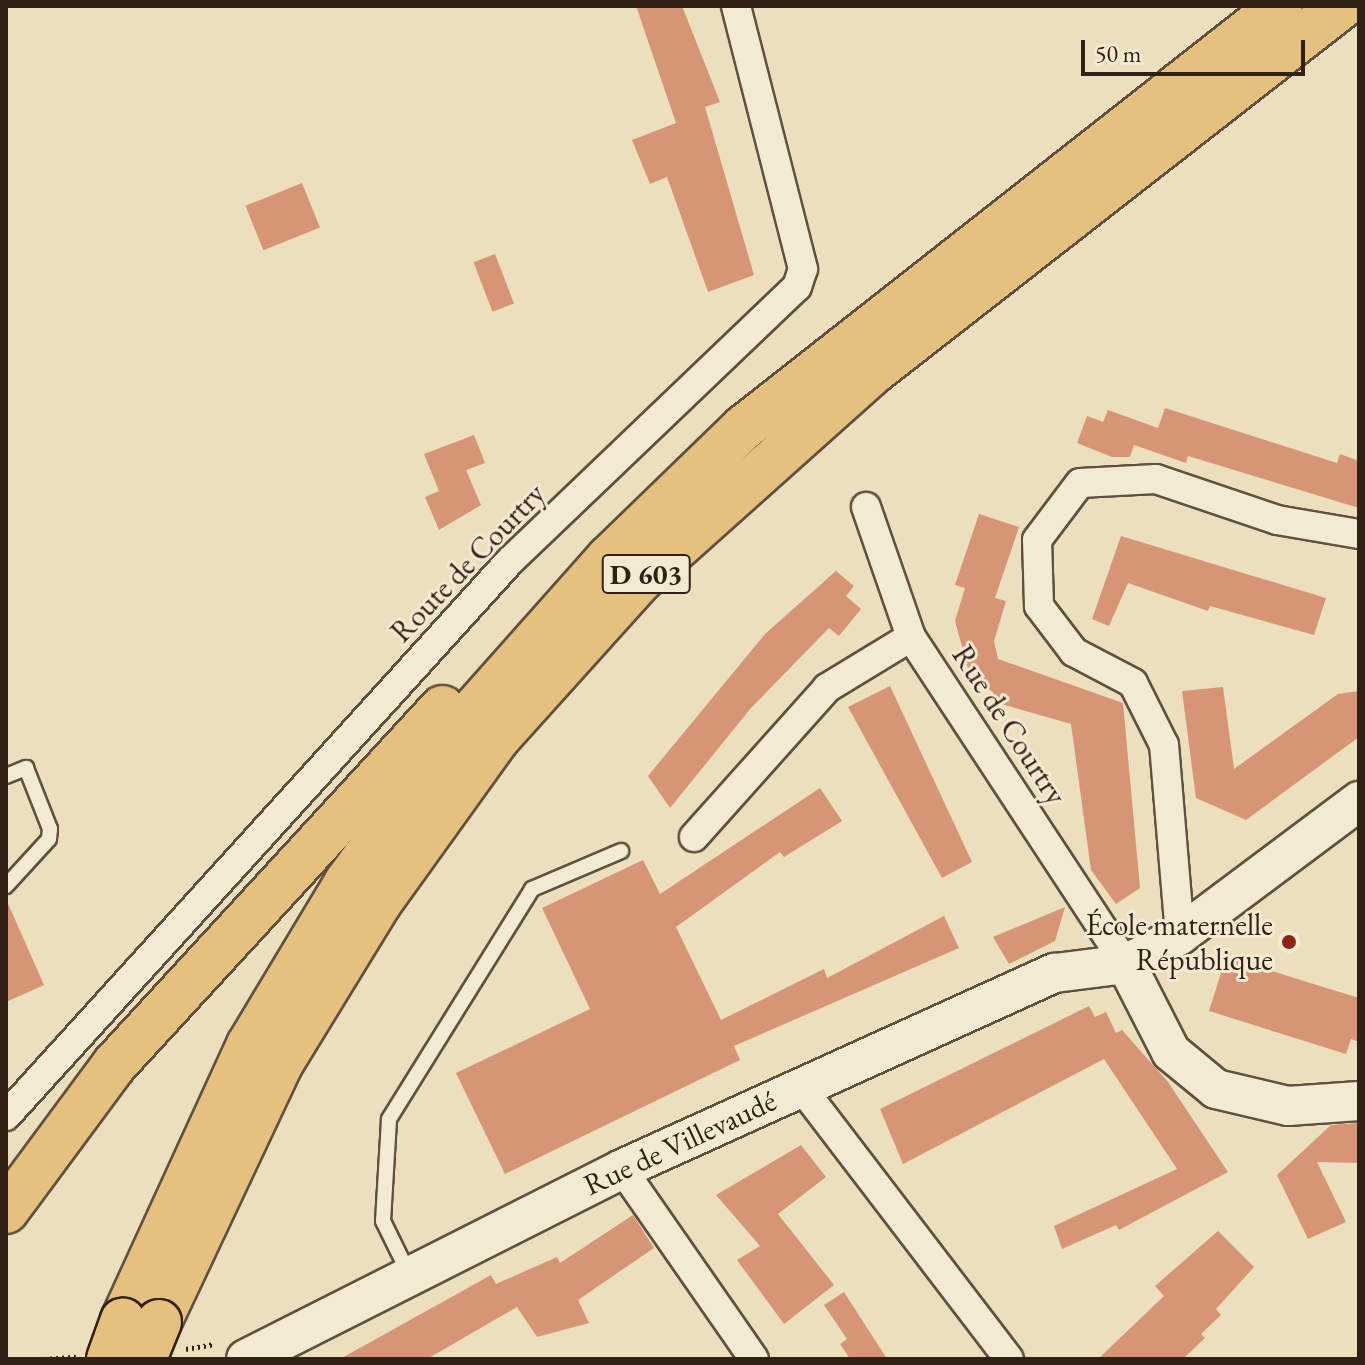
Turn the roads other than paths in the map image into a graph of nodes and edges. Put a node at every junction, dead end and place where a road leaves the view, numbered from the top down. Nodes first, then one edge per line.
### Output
1 (736, 6) edge
2 (1280, 6) edge
3 (1342, 6) edge
4 (866, 507) dead end
5 (1359, 534) edge
6 (609, 558) junction
7 (911, 637) junction
8 (6, 776) edge
9 (1359, 801) edge
10 (694, 837) dead end
11 (621, 851) dead end
12 (6, 886) edge
13 (1180, 935) junction
14 (1126, 964) junction
15 (801, 1087) junction
16 (1359, 1101) edge
17 (6, 1116) edge
18 (622, 1169) junction
19 (6, 1211) edge
20 (408, 1272) junction
21 (134, 1340) edge
22 (246, 1359) edge
23 (754, 1359) edge
24 (1009, 1359) edge

1 - 17 street, Route de Courtry
2 - 6 highway, D 603
3 - 21 highway, D 603
4 - 7 street, Rue de Courtry
5 - 13 street
6 - 19 highway
6 - 21 highway, D 603
7 - 10 street
7 - 14 street, Rue de Courtry
8 - 12 lane
9 - 13 street
11 - 20 lane
13 - 14 street
14 - 15 street, Rue de Villevaudé
14 - 16 street
15 - 18 street, Rue de Villevaudé
15 - 24 street
18 - 20 street, Rue de Villevaudé
18 - 23 street
20 - 22 street, Rue de Villevaudé

